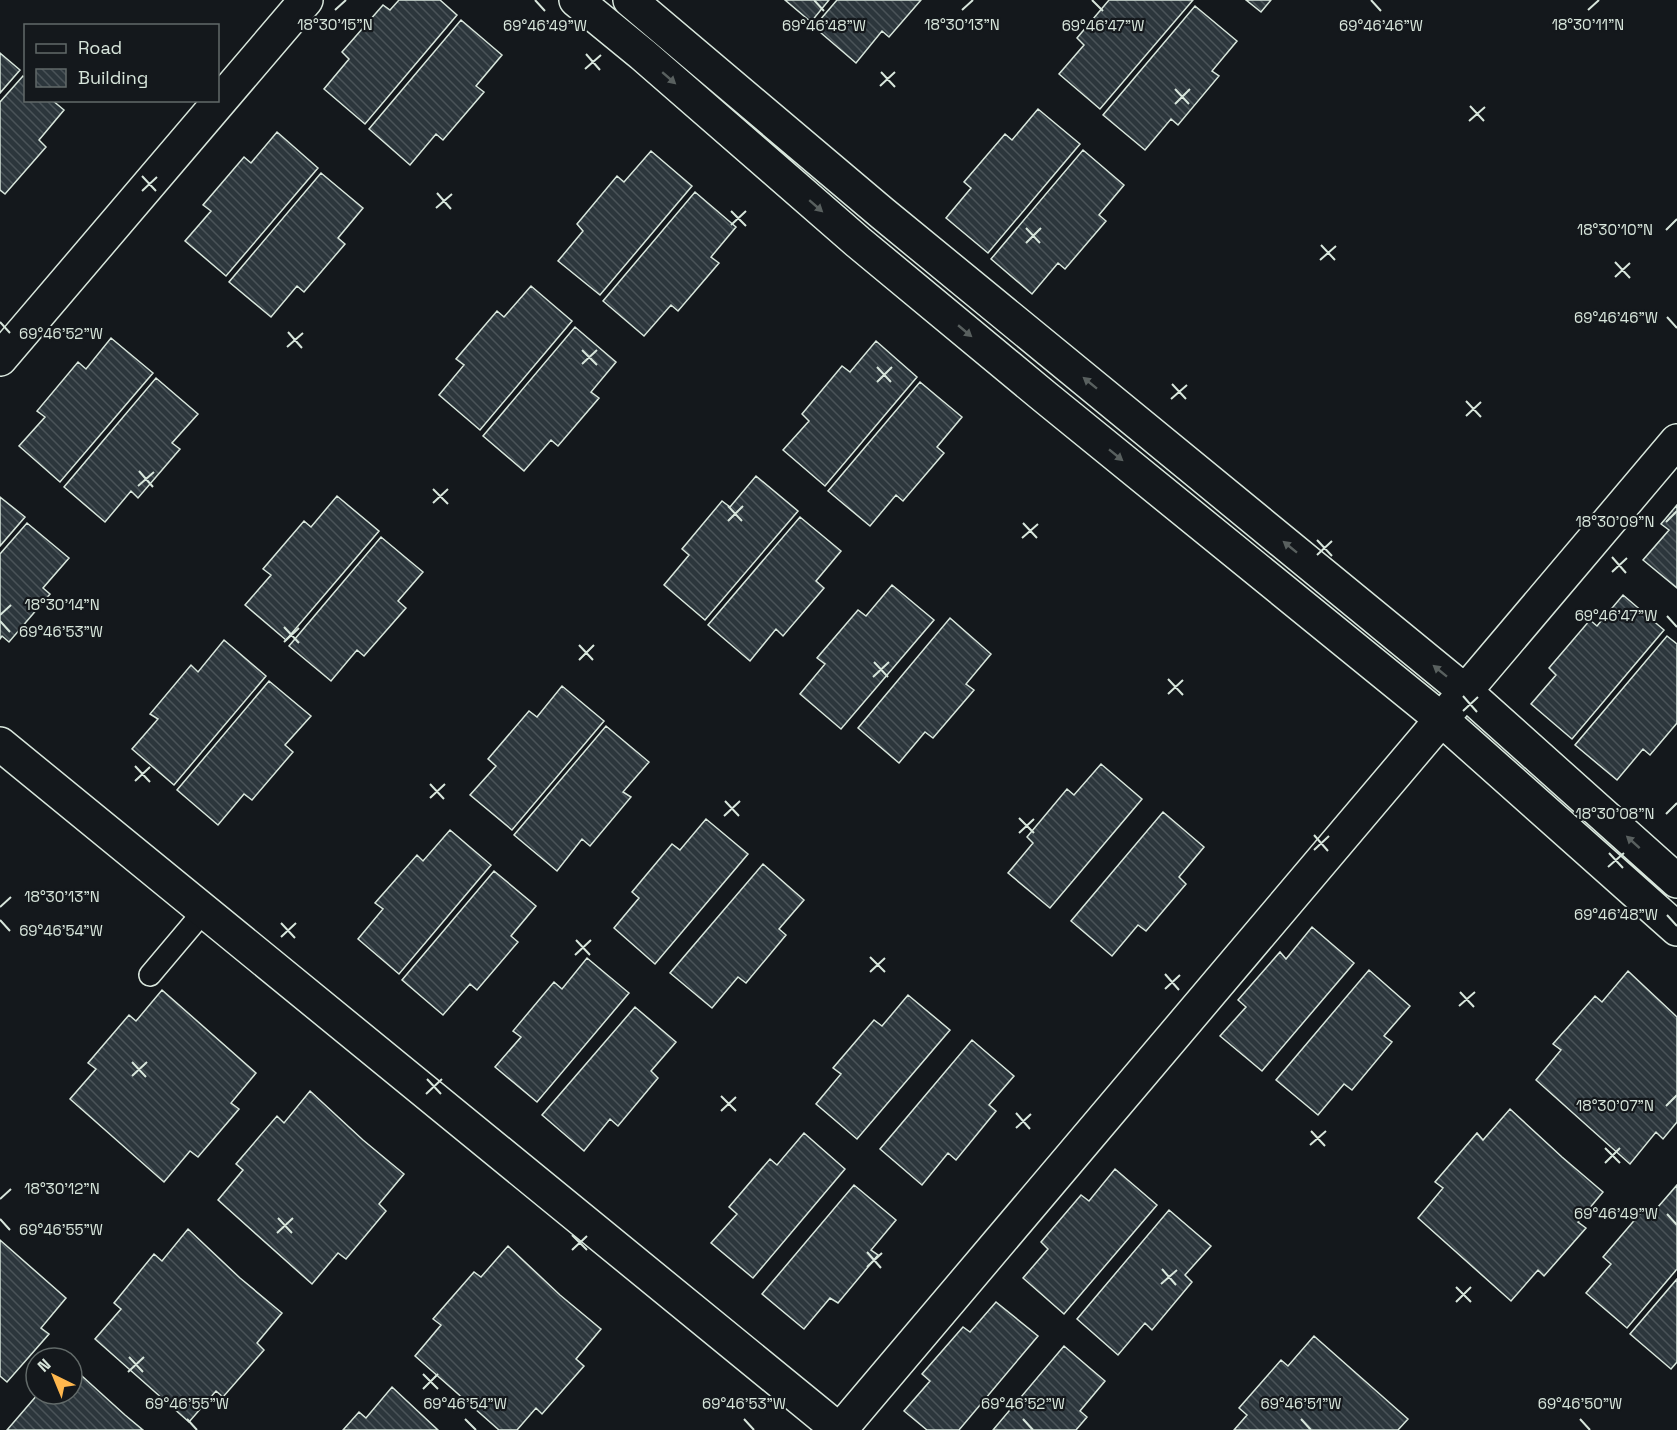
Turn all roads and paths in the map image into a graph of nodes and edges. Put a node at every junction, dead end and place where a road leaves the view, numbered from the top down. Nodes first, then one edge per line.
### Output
1 (306, 0) edge
2 (576, 0) edge
3 (630, 0) edge
4 (663, 27) junction
5 (642, 54) junction
6 (882, 213) junction
7 (858, 242) junction
8 (0, 359) edge
9 (1677, 441) edge
10 (1251, 515) junction
11 (1227, 545) junction
12 (1466, 692) junction
13 (1441, 719) junction
14 (0, 744) edge
15 (1671, 875) edge
16 (1640, 898) junction
17 (204, 911) junction
18 (1677, 929) edge
19 (150, 975) dead end
20 (840, 1430) edge

1 - 8 street
2 - 5 street
3 - 4 street
4 - 5 street
4 - 6 street
5 -> 7 street
6 - 7 street
10 -> 6 street
7 -> 11 street
9 - 12 street
10 - 11 street
12 -> 10 street
11 - 13 street
12 - 13 street
15 -> 12 street
13 - 16 street
13 - 20 street
14 - 17 street
15 - 16 street
16 - 18 street
17 - 19 lane
17 - 20 street

